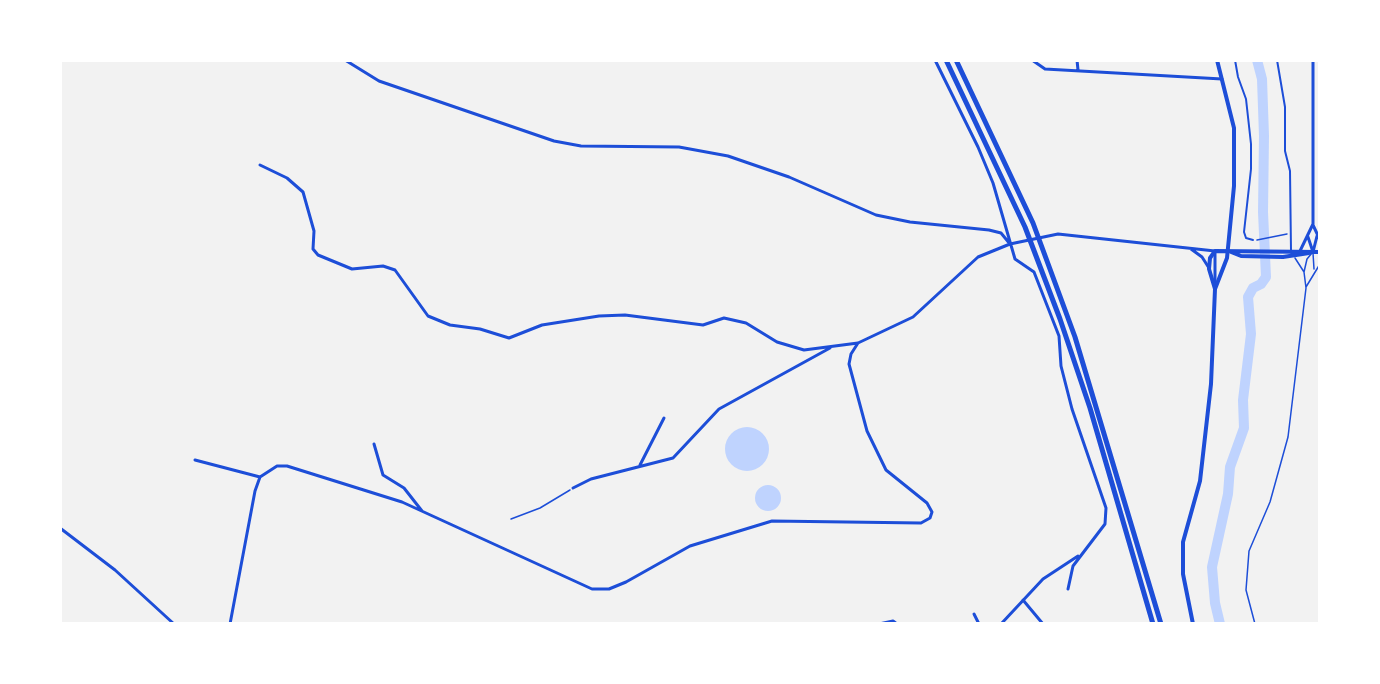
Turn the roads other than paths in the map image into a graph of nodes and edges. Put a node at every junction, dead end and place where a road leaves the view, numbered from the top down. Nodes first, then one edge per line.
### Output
1 (345, 60) edge
2 (935, 60) edge
3 (946, 60) edge
4 (956, 60) edge
5 (1032, 60) edge
6 (1077, 60) edge
7 (1217, 60) edge
8 (1235, 60) edge
9 (1277, 60) edge
10 (1313, 60) edge
11 (1078, 70) junction
12 (1222, 79) junction
13 (260, 165) dead end
14 (1312, 224) junction
15 (1317, 236) junction
16 (1308, 237) junction
17 (1253, 240) road end
18 (1320, 240) edge
19 (1010, 244) junction
20 (1190, 248) junction
21 (1215, 251) junction
22 (1228, 251) junction
23 (1291, 251) junction
24 (1300, 251) junction
25 (1313, 252) junction
26 (1320, 252) edge
27 (1241, 253) junction
28 (1294, 257) junction
29 (1320, 264) edge
30 (1209, 269) junction
31 (1314, 270) junction
32 (1304, 272) junction
33 (1306, 288) junction
34 (1215, 289) junction
35 (858, 343) junction
36 (834, 345) junction
37 (664, 418) dead end
38 (374, 444) dead end
39 (195, 460) dead end
40 (640, 465) junction
41 (260, 477) junction
42 (573, 488) road end
43 (423, 512) junction
44 (60, 528) edge
45 (1080, 555) junction
46 (1068, 589) dead end
47 (1023, 600) junction
48 (974, 614) dead end
49 (174, 624) edge
50 (230, 624) edge
51 (879, 624) edge
52 (897, 624) edge
53 (979, 624) edge
54 (1001, 624) edge
55 (1043, 624) edge
56 (1153, 624) edge
57 (1161, 624) edge
58 (1193, 624) edge
59 (1255, 624) edge

1 - 19 street
2 - 19 street
3 - 56 highway
4 - 57 highway
5 - 11 street
6 - 11 street
7 - 12 street
8 - 17 street
9 - 23 street
10 - 14 street
11 - 12 street
12 - 22 street
13 - 36 street
14 - 15 street
14 - 16 street
15 - 18 street
15 - 25 street
16 - 24 street
16 - 25 street
19 - 20 street
19 - 35 street
19 - 45 street
20 - 21 street
20 - 30 street
21 - 22 street
21 - 30 street
21 - 34 street
22 - 27 street
22 - 34 street
23 - 24 street
23 - 27 street
24 - 25 street
25 - 26 street
25 - 28 street
25 - 31 lane
25 - 32 lane
27 - 28 street
28 - 32 lane
29 - 31 lane
30 - 34 street
31 - 33 lane
32 - 33 lane
33 - 59 lane
34 - 58 street
35 - 36 street
35 - 43 street
36 - 40 street
37 - 40 street
38 - 43 street
39 - 41 street
40 - 42 street
41 - 43 street
41 - 50 street
44 - 49 street
45 - 46 street
45 - 47 street
47 - 54 street
47 - 55 street
48 - 53 street
51 - 52 street

